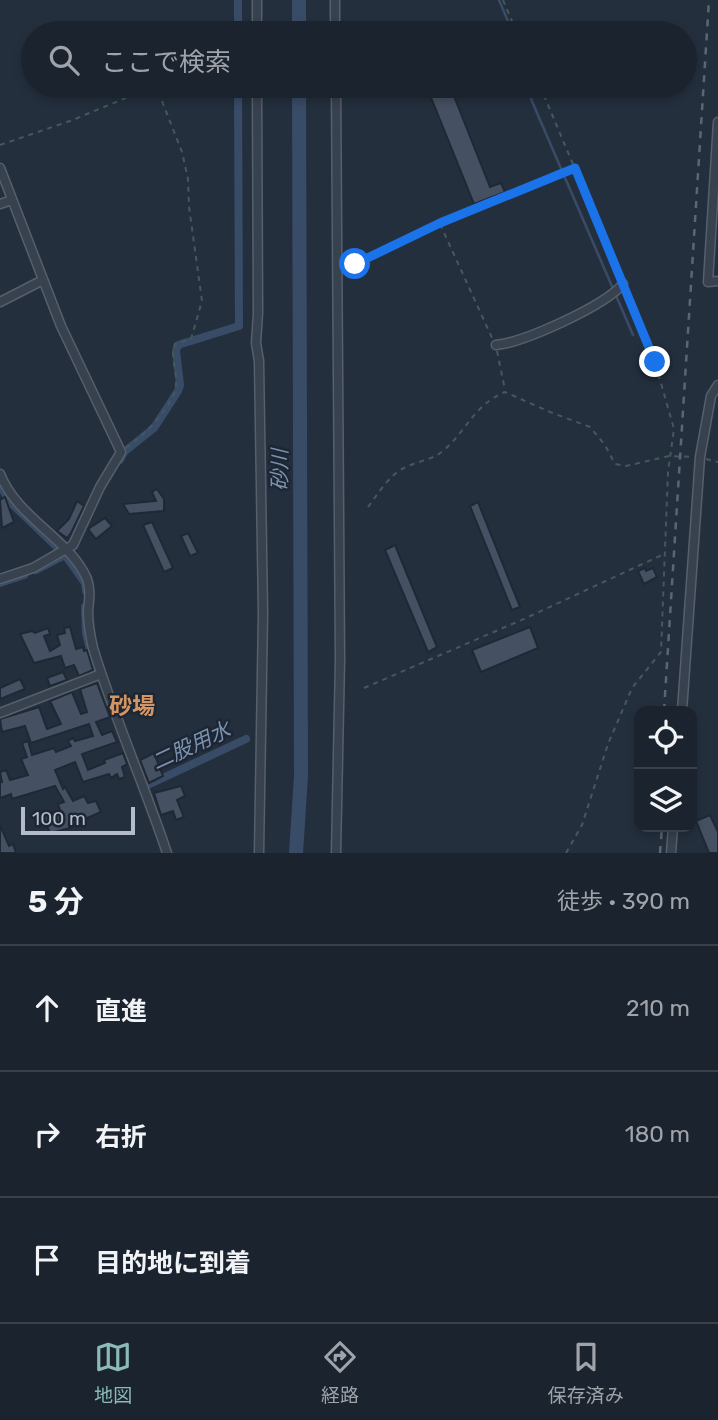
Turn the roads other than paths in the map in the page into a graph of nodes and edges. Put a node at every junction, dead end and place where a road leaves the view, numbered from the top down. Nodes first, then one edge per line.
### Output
1 (257, 0) edge
2 (335, 0) edge
3 (257, 21) edge
4 (335, 21) edge
5 (257, 98) edge
6 (336, 98) edge
7 (718, 122) edge
8 (717, 151) edge
9 (0, 168) edge
10 (716, 196) edge
11 (12, 200) junction
12 (0, 204) edge
13 (714, 240) edge
14 (43, 280) junction
15 (718, 281) edge
16 (623, 284) road end
17 (0, 302) edge
18 (496, 345) road end
19 (718, 385) edge
20 (0, 474) edge
21 (66, 550) junction
22 (0, 579) edge
23 (101, 674) junction
24 (682, 706) edge
25 (0, 713) edge
26 (673, 832) edge
27 (167, 853) edge
28 (259, 853) edge
29 (336, 853) edge
30 (671, 853) edge

1 - 3 street
2 - 4 street
5 - 28 street
6 - 29 street
7 - 8 street
8 - 10 street
9 - 11 street
10 - 13 street
11 - 12 street
11 - 14 street
13 - 15 street
14 - 17 street
14 - 21 street
16 - 18 street
19 - 24 street
20 - 21 street
21 - 22 street
21 - 23 street
23 - 25 street
23 - 27 street
26 - 30 street

